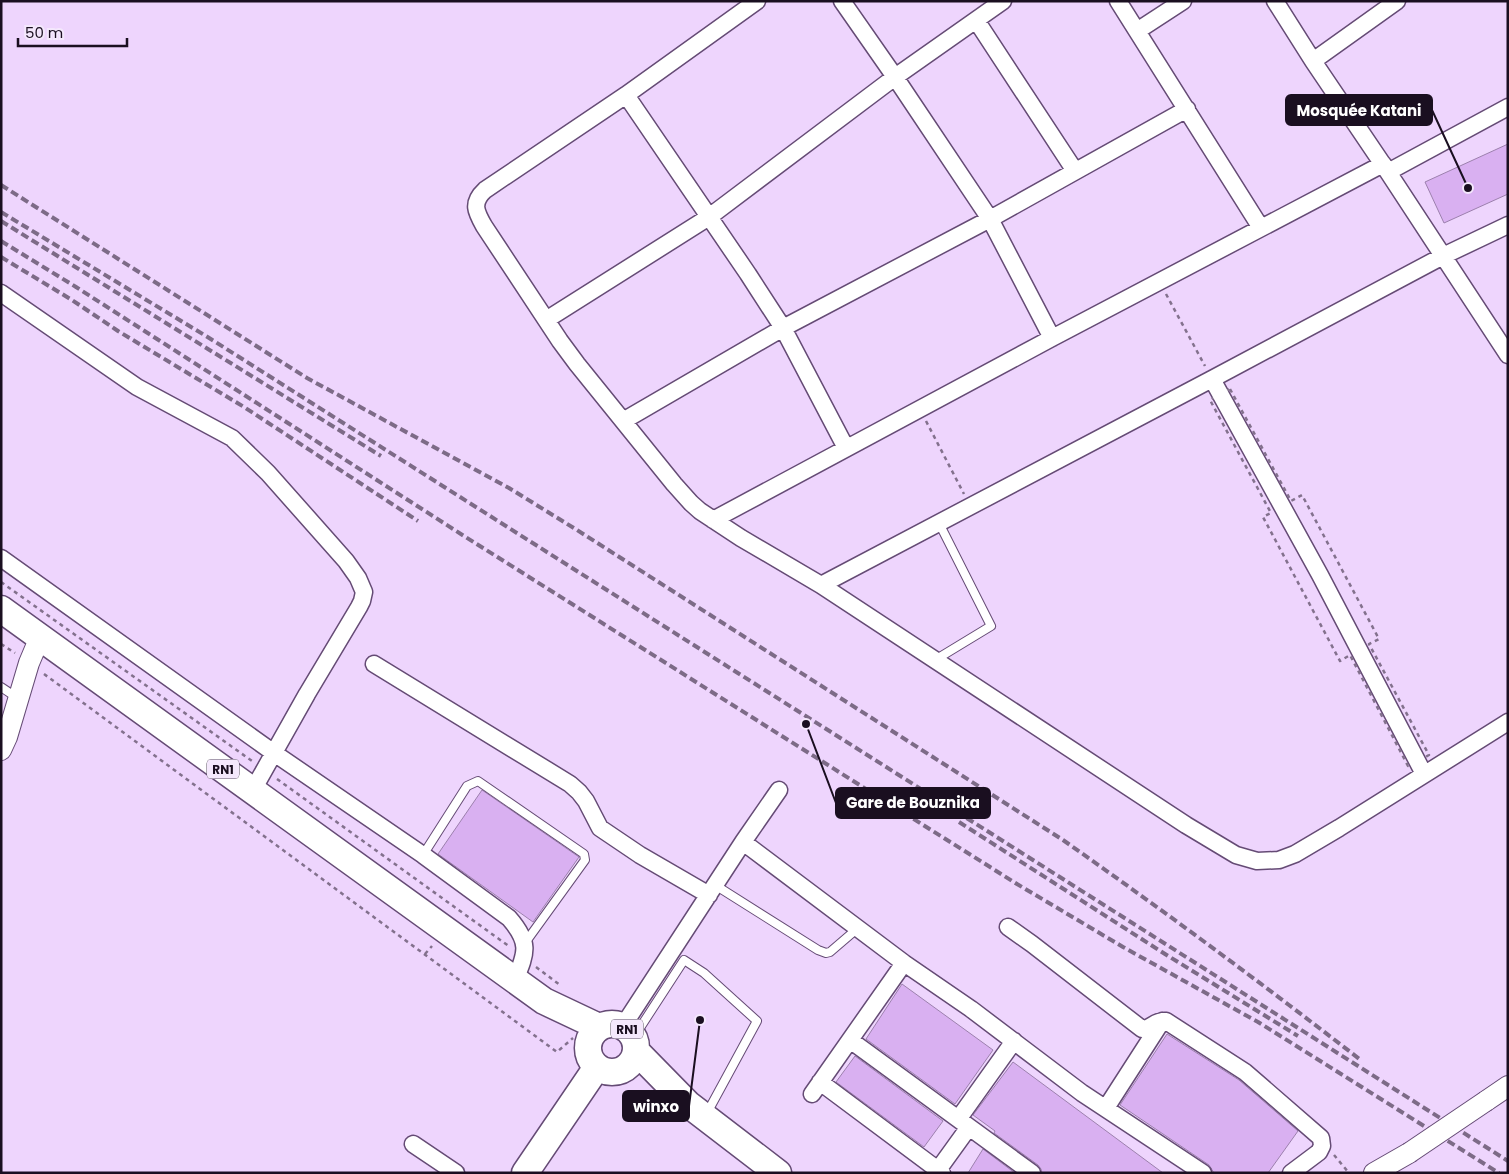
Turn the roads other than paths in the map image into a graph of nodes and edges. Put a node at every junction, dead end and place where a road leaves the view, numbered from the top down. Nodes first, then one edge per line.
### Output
1 (757, 1) edge
2 (842, 1) edge
3 (1003, 1) edge
4 (1118, 1) edge
5 (1183, 1) edge
6 (1275, 1) edge
7 (1397, 1) edge
8 (976, 20) junction
9 (1137, 31) junction
10 (1313, 61) junction
11 (896, 77) junction
12 (626, 94) junction
13 (1508, 107) edge
14 (1187, 109) junction
15 (1385, 168) junction
16 (1075, 171) junction
17 (709, 217) junction
18 (990, 219) junction
19 (1508, 225) edge
20 (1261, 228) junction
21 (1443, 256) junction
22 (1, 293) edge
23 (546, 320) junction
24 (783, 328) junction
25 (1052, 338) junction
26 (1508, 355) edge
27 (1212, 379) junction
28 (623, 421) junction
29 (846, 448) junction
30 (713, 520) junction
31 (939, 523) junction
32 (1, 558) edge
33 (821, 585) junction
34 (1, 609) edge
35 (40, 637) junction
36 (934, 660) junction
37 (374, 664) dead end
38 (1, 687) edge
39 (18, 698) junction
40 (1508, 722) edge
41 (1, 750) edge
42 (274, 753) junction
43 (1424, 774) junction
44 (258, 780) junction
45 (779, 790) dead end
46 (743, 842) junction
47 (423, 856) junction
48 (712, 890) junction
49 (1008, 927) dead end
50 (858, 928) junction
51 (521, 960) junction
52 (904, 963) junction
53 (1162, 1021) junction
54 (850, 1040) junction
55 (1014, 1041) junction
56 (609, 1045) junction
57 (1508, 1086) edge
58 (1106, 1108) junction
59 (696, 1110) junction
60 (964, 1122) junction
61 (413, 1144) dead end
62 (940, 1171) edge
63 (456, 1173) edge
64 (525, 1173) edge
65 (778, 1173) edge
66 (1032, 1173) edge
67 (1203, 1173) edge
68 (1291, 1173) edge
69 (1374, 1173) edge

1 - 12 street
2 - 11 street
3 - 8 street
4 - 9 street
5 - 9 street
6 - 10 street
7 - 10 street
8 - 11 street
8 - 16 street
9 - 14 street
10 - 15 street
11 - 17 street
11 - 18 street
12 - 17 street
12 - 23 street
13 - 15 street
14 - 16 street
14 - 20 street
15 - 20 street
15 - 21 street
16 - 18 street
17 - 23 street
17 - 24 street
18 - 24 street
18 - 25 street
19 - 21 street
20 - 25 street
21 - 26 street
21 - 27 street
22 - 42 street
23 - 28 street
24 - 28 street
24 - 29 street
25 - 29 street
27 - 31 street
27 - 43 street
28 - 30 street
29 - 30 street
30 - 33 street
31 - 33 street
31 - 36 lane
32 - 42 street
33 - 36 street
34 - 35 main road, RN1
35 - 39 street
35 - 44 main road, RN1
36 - 43 street
37 - 48 street
38 - 39 lane
39 - 41 street
40 - 43 street
42 - 44 street
42 - 47 street
44 - 51 main road, RN1
45 - 46 street
46 - 48 street
46 - 50 street
47 - 51 street
47 - 51 lane
48 - 50 lane
48 - 56 street
49 - 53 street
50 - 52 street
51 - 56 main road, RN1
52 - 54 street
52 - 55 street
53 - 58 street
53 - 68 street
54 - 60 street
54 - 62 street
55 - 58 street
55 - 60 street
56 - 59 main road, RN1
56 - 59 lane
56 - 64 main road
57 - 69 street, bridge
58 - 67 street
59 - 65 main road, RN1
60 - 62 street
60 - 66 street
61 - 63 street

